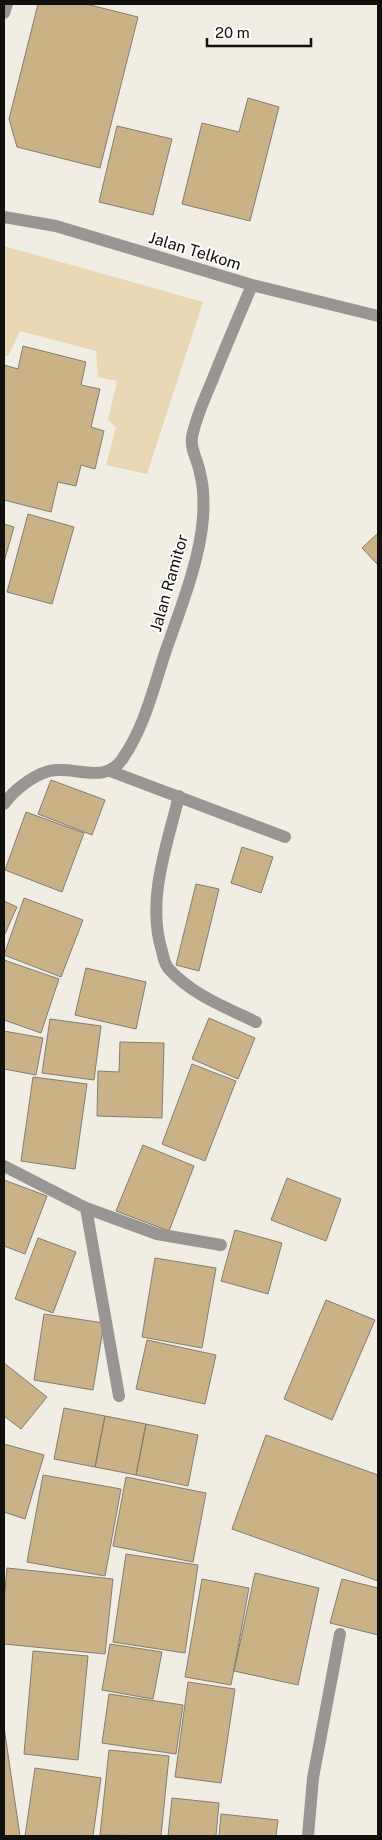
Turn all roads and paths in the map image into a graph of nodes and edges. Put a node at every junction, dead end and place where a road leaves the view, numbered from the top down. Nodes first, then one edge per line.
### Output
1 (7, 4) edge
2 (4, 12) edge
3 (4, 216) edge
4 (252, 285) junction
5 (378, 316) edge
6 (110, 771) junction
7 (179, 796) junction
8 (4, 804) edge
9 (285, 837) dead end
10 (256, 1022) dead end
11 (4, 1166) edge
12 (86, 1208) junction
13 (221, 1245) dead end
14 (118, 1396) dead end
15 (340, 1634) dead end
16 (308, 1836) edge

1 - 2 street
3 - 4 street, Jalan Telkom
4 - 5 street, Jalan Telkom
4 - 6 street, Jalan Ramitor
6 - 7 street
6 - 8 street
7 - 9 street
7 - 10 street
11 - 12 street
12 - 13 street
12 - 14 street
15 - 16 street

